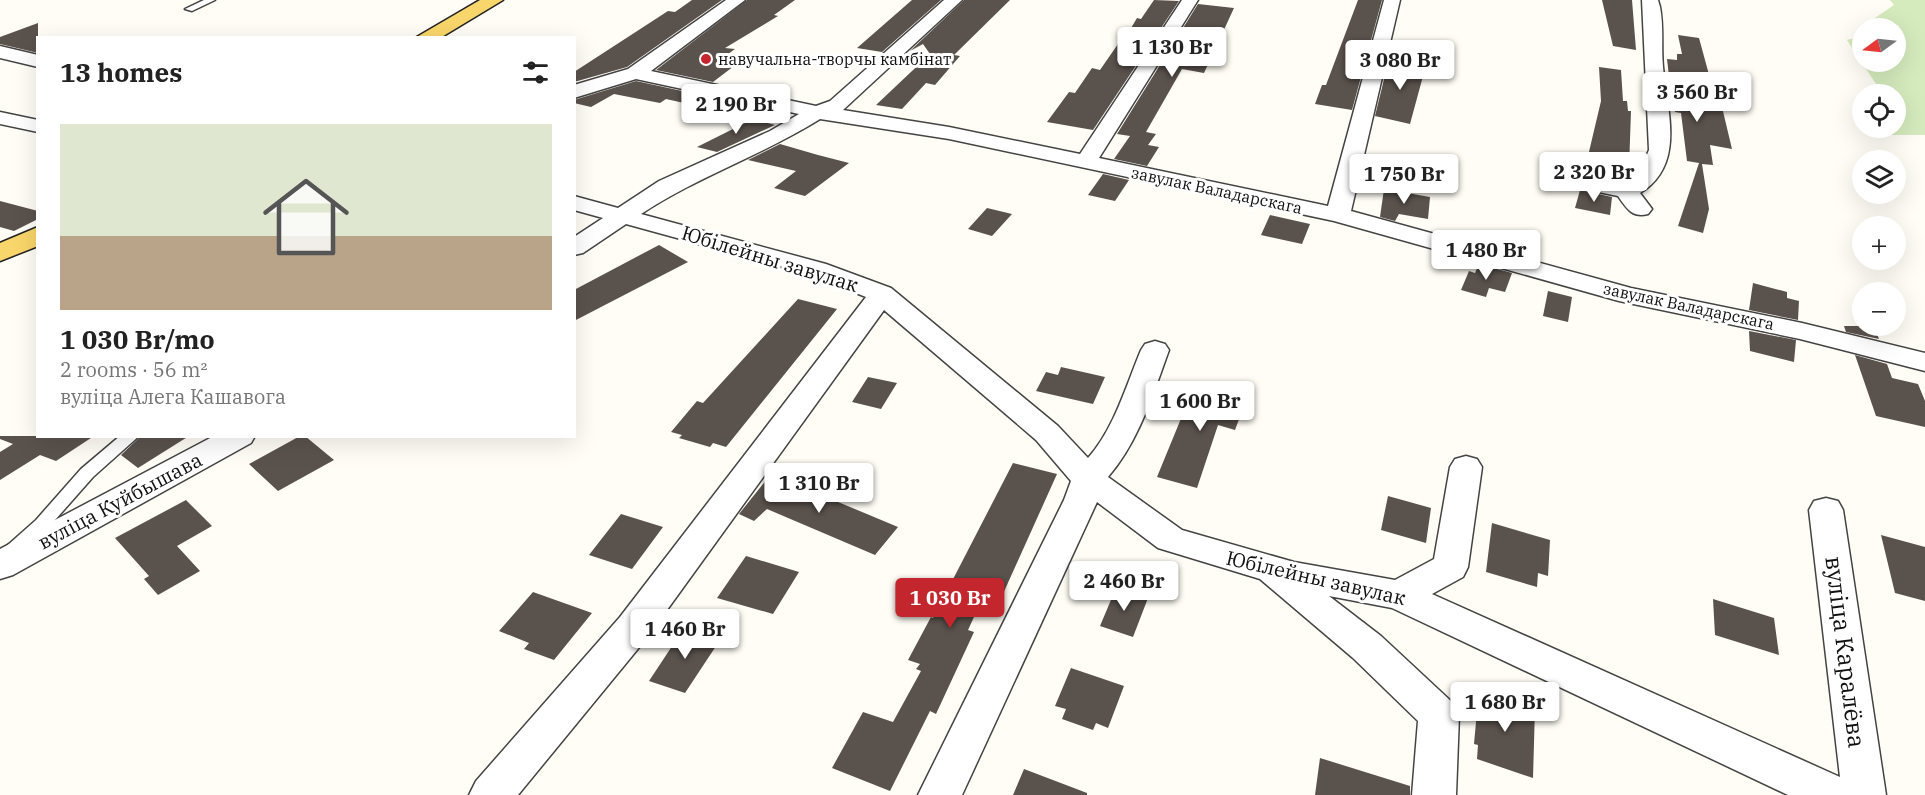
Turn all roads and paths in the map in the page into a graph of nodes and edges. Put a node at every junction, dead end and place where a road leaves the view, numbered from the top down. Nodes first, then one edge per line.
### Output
1 (211, 0) edge
2 (494, 0) edge
3 (737, 0) edge
4 (954, 0) edge
5 (1190, 0) edge
6 (1392, 0) edge
7 (1650, 0) edge
8 (189, 9) dead end
9 (429, 36) edge
10 (0, 52) edge
11 (36, 61) edge
12 (635, 73) junction
13 (576, 91) edge
14 (817, 112) junction
15 (0, 118) edge
16 (36, 126) edge
17 (1086, 162) junction
18 (1558, 177) dead end
19 (1626, 191) junction
20 (576, 204) edge
21 (1640, 208) dead end
22 (1338, 215) junction
23 (621, 216) junction
24 (36, 236) edge
25 (576, 247) edge
26 (0, 254) edge
27 (882, 294) junction
28 (1155, 350) dead end
29 (1925, 362) edge
30 (129, 438) edge
31 (236, 438) edge
32 (1466, 467) dead end
33 (1088, 479) junction
34 (1826, 510) dead end
35 (0, 563) edge
36 (1269, 569) junction
37 (1399, 595) junction
38 (491, 795) edge
39 (940, 795) edge
40 (1434, 795) edge
41 (1833, 795) edge
42 (1864, 795) edge

1 - 8 lane
2 - 9 main road
3 - 12 street
4 - 14 street
5 - 17 street
6 - 22 street
7 - 19 street
10 - 11 street
12 - 13 street, завулак Валадарскага
12 - 14 street, завулак Валадарскага
14 - 17 street, завулак Валадарскага
14 - 23 street
15 - 16 street
17 - 22 street, завулак Валадарскага
18 - 19 street
19 - 21 street
20 - 23 street, Юбілейны завулак
22 - 29 street, завулак Валадарскага
23 - 25 street
23 - 27 street, Юбілейны завулак
24 - 26 main road
27 - 33 street, Юбілейны завулак
27 - 38 street
28 - 33 street
30 - 35 lane
31 - 35 street, вуліца Куйбышава
32 - 37 street
33 - 36 street, Юбілейны завулак
33 - 39 street
34 - 42 street, вуліца Каралёва
36 - 37 street, Юбілейны завулак
36 - 40 street
37 - 41 street, Юбілейны завулак

